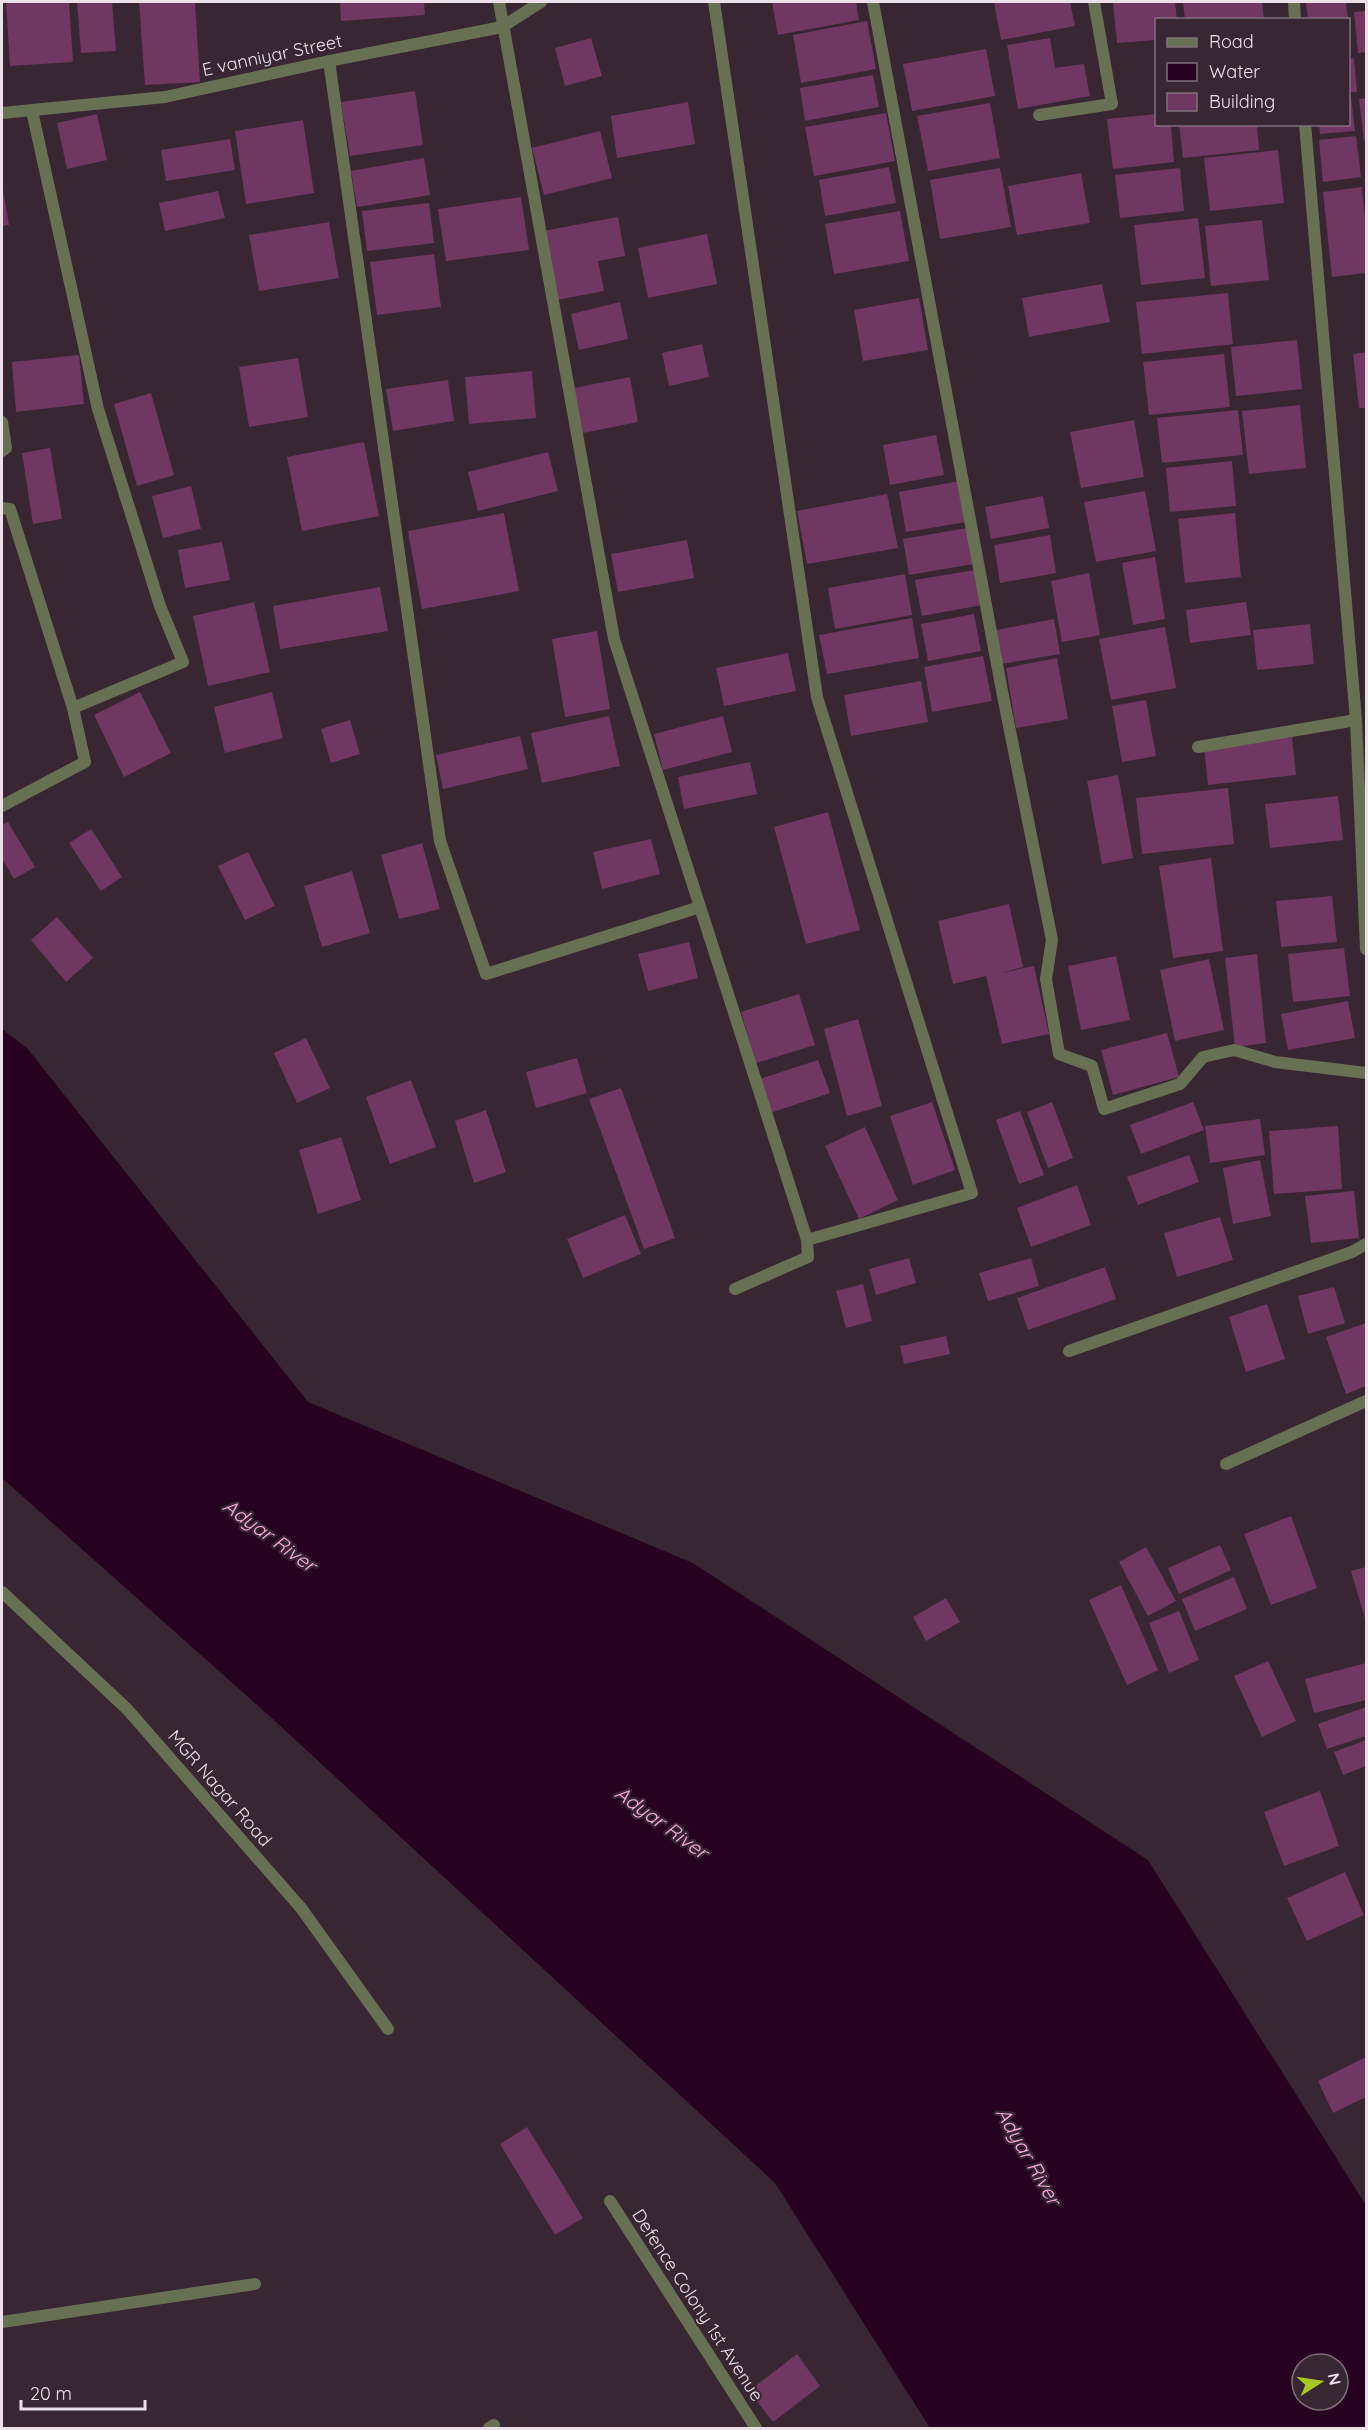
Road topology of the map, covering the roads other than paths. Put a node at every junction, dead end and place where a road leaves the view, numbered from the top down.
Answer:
1 (499, 2) edge
2 (541, 2) edge
3 (714, 2) edge
4 (873, 2) edge
5 (1094, 2) edge
6 (1294, 2) edge
7 (1295, 18) edge
8 (502, 27) junction
9 (329, 61) junction
10 (32, 111) junction
11 (2, 113) edge
12 (1039, 115) dead end
13 (1305, 126) edge
14 (2, 422) edge
15 (2, 451) edge
16 (2, 508) edge
17 (73, 708) junction
18 (1356, 720) junction
19 (1198, 747) dead end
20 (2, 806) edge
21 (700, 907) junction
22 (1366, 949) edge
23 (1366, 1072) edge
24 (807, 1240) junction
25 (1366, 1244) edge
26 (735, 1289) dead end
27 (1069, 1351) dead end
28 (1366, 1401) edge
29 (1226, 1464) dead end
30 (2, 1592) edge
31 (388, 2030) dead end
32 (610, 2201) dead end
33 (255, 2283) dead end
34 (2, 2322) edge
35 (756, 2428) edge

1 - 8 street
2 - 8 street, E vanniyar Street
3 - 24 street
4 - 23 street
5 - 12 street
6 - 7 street
8 - 9 street, E vanniyar Street
8 - 21 street
9 - 10 street, E vanniyar Street
9 - 21 street
10 - 11 street, E vanniyar Street
10 - 17 street
13 - 18 street
14 - 15 street
16 - 17 street
17 - 20 street
18 - 19 street
18 - 22 street
21 - 24 street
24 - 26 street
25 - 27 street
28 - 29 street
30 - 31 street, MGR Nagar Road
32 - 35 street, Defence Colony 1st Avenue
33 - 34 street

